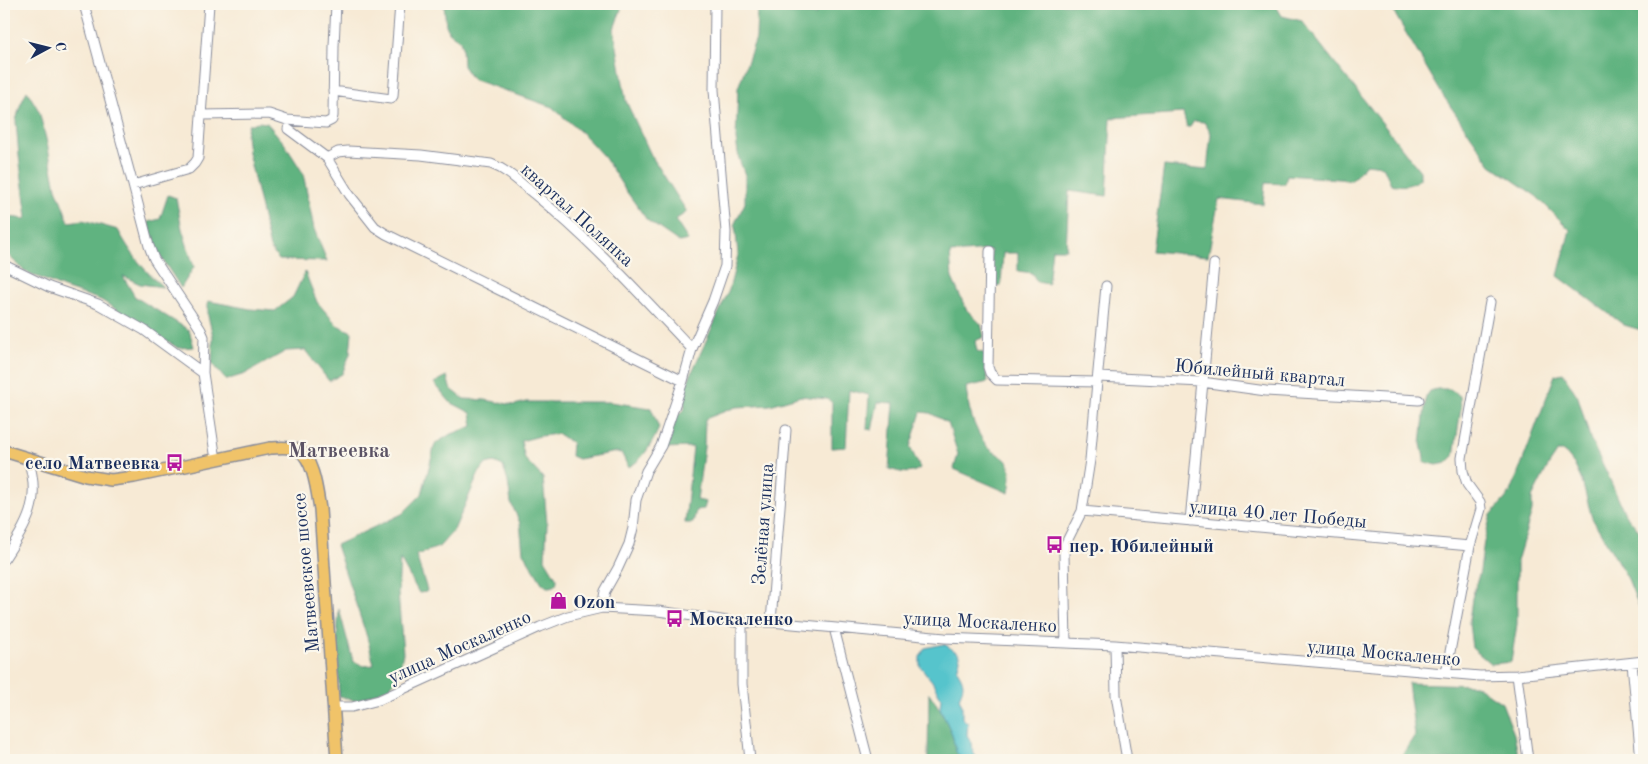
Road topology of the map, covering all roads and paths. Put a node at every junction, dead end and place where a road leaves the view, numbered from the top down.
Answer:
1 (84, 4) edge
2 (209, 4) edge
3 (336, 4) edge
4 (400, 4) edge
5 (715, 4) edge
6 (333, 91) junction
7 (202, 115) junction
8 (288, 129) dead end
9 (327, 158) junction
10 (133, 185) junction
11 (990, 252) dead end
12 (1214, 264) dead end
13 (4, 265) edge
14 (1106, 286) dead end
15 (1490, 302) dead end
16 (692, 349) junction
17 (202, 373) junction
18 (1097, 380) junction
19 (682, 382) junction
20 (1202, 382) junction
21 (1419, 400) dead end
22 (786, 430) dead end
23 (4, 452) edge
24 (28, 459) junction
25 (216, 460) junction
26 (1082, 511) junction
27 (1190, 521) junction
28 (1470, 546) junction
29 (4, 559) edge
30 (602, 608) junction
31 (771, 622) junction
32 (742, 623) junction
33 (834, 628) junction
34 (1066, 642) junction
35 (1115, 645) junction
36 (1644, 661) edge
37 (1632, 663) junction
38 (1446, 673) junction
39 (1517, 675) junction
40 (333, 702) junction
41 (337, 760) edge
42 (750, 760) edge
43 (868, 760) edge
44 (1127, 760) edge
45 (1528, 760) edge
46 (1641, 760) edge

1 - 10 street
2 - 7 street
3 - 6 street
4 - 6 street
5 - 16 street
6 - 7 street
7 - 10 street
8 - 9 street
9 - 16 street, квартал Полянка
9 - 19 street
10 - 17 street
11 - 18 street, Юбилейный квартал
12 - 20 street
13 - 17 street
14 - 18 street
15 - 28 street
16 - 19 street
17 - 25 street
18 - 20 street, Юбилейный квартал
18 - 26 street
19 - 30 street
20 - 21 street, Юбилейный квартал
20 - 27 street
22 - 31 street, Зелёная улица
23 - 24 main road, Матвеевское шоссе
24 - 25 main road, Матвеевское шоссе
24 - 29 street
25 - 40 main road, Матвеевское шоссе
26 - 27 street, улица 40 лет Победы
26 - 34 street
27 - 28 street, улица 40 лет Победы
28 - 38 street
30 - 32 street, улица Москаленко
30 - 40 street, улица Москаленко
31 - 32 street, улица Москаленко
31 - 33 street, улица Москаленко
32 - 42 street
33 - 34 street, улица Москаленко
33 - 43 street
34 - 35 street, улица Москаленко
35 - 38 street, улица Москаленко
35 - 44 street
36 - 37 street, улица Москаленко
37 - 39 street, улица Москаленко
37 - 46 street
38 - 39 street, улица Москаленко
39 - 45 street
40 - 41 main road, Матвеевское шоссе

